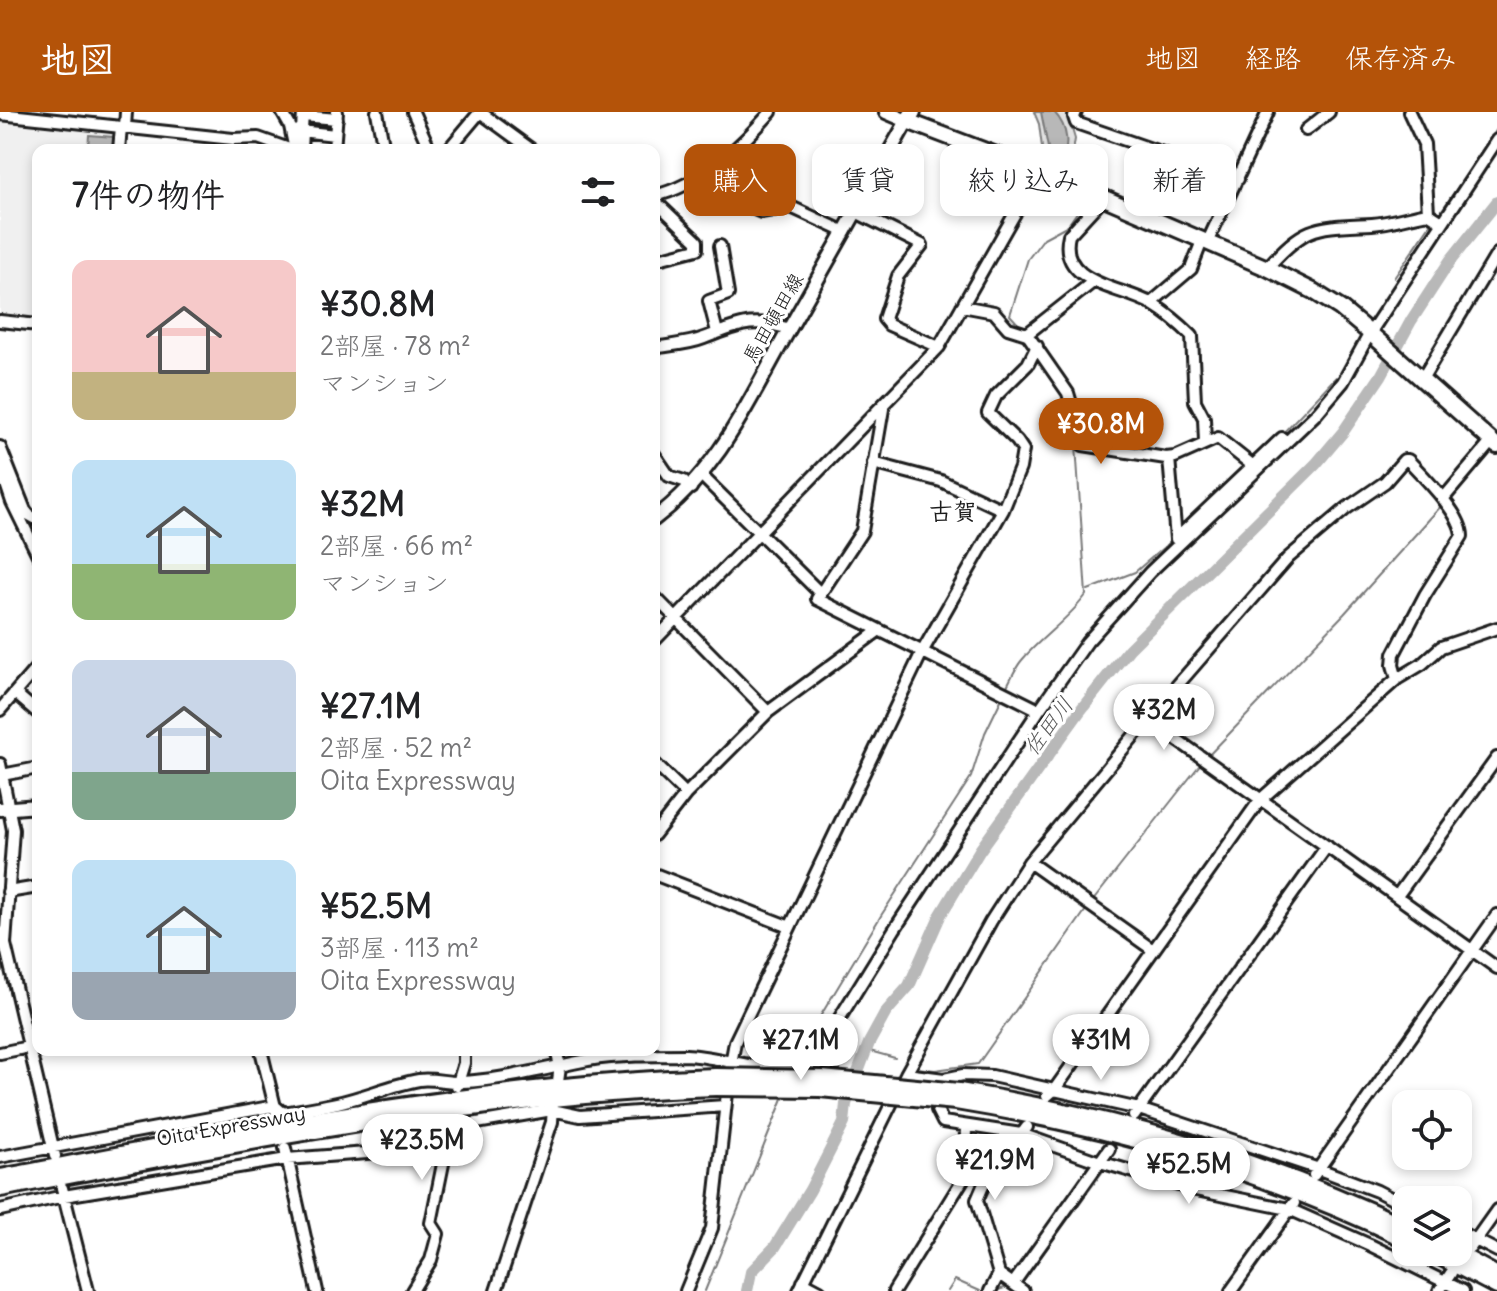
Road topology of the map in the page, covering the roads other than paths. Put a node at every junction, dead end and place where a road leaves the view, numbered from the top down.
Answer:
1 (126, 112) edge
2 (282, 112) edge
3 (377, 112) edge
4 (413, 112) edge
5 (480, 112) edge
6 (771, 112) edge
7 (886, 112) edge
8 (1076, 112) edge
9 (1268, 112) edge
10 (1329, 112) edge
11 (1409, 112) edge
12 (8, 114) edge
13 (303, 114) edge
14 (337, 115) edge
15 (910, 117) edge
16 (123, 127) junction
17 (296, 130) junction
18 (1306, 130) dead end
19 (335, 135) junction
20 (1497, 140) edge
21 (120, 144) edge
22 (232, 144) edge
23 (277, 144) edge
24 (296, 144) edge
25 (334, 144) edge
26 (383, 144) edge
27 (427, 144) edge
28 (453, 144) edge
29 (524, 144) edge
30 (737, 144) edge
31 (895, 144) edge
32 (974, 144) edge
33 (1238, 179) junction
34 (684, 185) edge
35 (660, 196) edge
36 (1108, 200) edge
37 (660, 204) edge
38 (796, 209) edge
39 (1428, 213) junction
40 (854, 216) edge
41 (864, 216) edge
42 (1013, 216) edge
43 (1086, 216) edge
44 (1442, 222) junction
45 (845, 232) junction
46 (1204, 242) junction
47 (720, 246) dead end
48 (1497, 254) edge
49 (662, 258) dead end
50 (1267, 268) junction
51 (1094, 281) junction
52 (1151, 303) junction
53 (962, 306) junction
54 (0, 321) edge
55 (32, 324) edge
56 (790, 329) junction
57 (717, 332) junction
58 (1027, 334) junction
59 (1372, 335) junction
60 (1037, 346) junction
61 (660, 347) edge
62 (939, 347) junction
63 (1354, 362) junction
64 (1422, 379) junction
65 (884, 407) junction
66 (1205, 442) junction
67 (1495, 444) edge
68 (0, 447) edge
69 (1169, 458) junction
70 (660, 463) edge
71 (873, 463) junction
72 (1250, 464) junction
73 (0, 466) edge
74 (702, 476) junction
75 (691, 488) junction
76 (1444, 502) junction
77 (1003, 510) junction
78 (660, 514) edge
79 (32, 517) edge
80 (760, 534) junction
81 (1175, 536) junction
82 (32, 543) edge
83 (1145, 577) junction
84 (821, 594) junction
85 (660, 602) edge
86 (676, 619) junction
87 (1497, 628) edge
88 (878, 631) junction
89 (660, 635) edge
90 (922, 652) junction
91 (32, 676) edge
92 (1397, 679) junction
93 (16, 694) junction
94 (32, 708) edge
95 (0, 710) edge
96 (1039, 710) junction
97 (768, 712) junction
98 (1148, 719) junction
99 (1497, 758) edge
100 (32, 768) edge
101 (1, 769) edge
102 (660, 769) edge
103 (686, 794) junction
104 (1260, 800) junction
105 (32, 806) edge
106 (5, 808) edge
107 (660, 827) edge
108 (1327, 846) junction
109 (1029, 862) junction
110 (660, 876) edge
111 (32, 888) edge
112 (8, 892) junction
113 (1397, 896) junction
114 (1497, 915) edge
115 (790, 927) junction
116 (1153, 950) junction
117 (1472, 950) junction
118 (4, 963) edge
119 (1497, 968) edge
120 (32, 1040) edge
121 (32, 1046) edge
122 (0, 1053) edge
123 (36, 1056) edge
124 (262, 1056) edge
125 (464, 1056) edge
126 (558, 1056) edge
127 (643, 1056) joint
128 (660, 1056) edge
129 (731, 1063) junction
130 (560, 1066) junction
131 (643, 1070) tunnel mouth
132 (906, 1074) junction
133 (944, 1079) junction
134 (558, 1081) dead end
135 (716, 1082) junction
136 (462, 1083) junction
137 (1051, 1093) junction
138 (958, 1097) junction
139 (725, 1106) junction
140 (552, 1107) junction
141 (276, 1112) junction
142 (1136, 1112) junction
143 (452, 1125) junction
144 (966, 1126) junction
145 (1024, 1131) junction
146 (1109, 1149) dead end
147 (54, 1151) junction
148 (286, 1154) junction
149 (0, 1157) edge
150 (1100, 1162) junction
151 (1316, 1172) junction
152 (0, 1177) edge
153 (0, 1189) edge
154 (63, 1192) junction
155 (1392, 1199) edge
156 (1291, 1206) junction
157 (0, 1210) edge
158 (1497, 1210) edge
159 (1392, 1221) edge
160 (1392, 1234) edge
161 (1472, 1240) edge
162 (1472, 1247) edge
163 (1472, 1251) edge
164 (1497, 1251) edge
165 (1457, 1266) edge
166 (999, 1274) junction
167 (1497, 1275) edge
168 (1446, 1282) edge
169 (801, 1286) edge
170 (1497, 1287) edge
171 (1018, 1288) edge
172 (88, 1291) edge
173 (317, 1291) edge
174 (412, 1291) edge
175 (496, 1291) edge
176 (686, 1291) edge
177 (820, 1291) edge
178 (894, 1291) edge
179 (990, 1291) edge
180 (1231, 1291) edge
181 (1463, 1291) edge

1 - 16 street
2 - 17 street
3 - 26 street
4 - 27 street
5 - 28 street
5 - 29 street
6 - 30 street
7 - 15 main road
8 - 33 street
9 - 33 street
10 - 18 street
11 - 39 street
12 - 16 street
13 - 14 street
13 - 17 street
14 - 19 street
15 - 31 main road, 馬田頓田線
15 - 32 highway
16 - 21 street
16 - 22 street
17 - 19 street
17 - 24 street
19 - 25 street
20 - 44 street
22 - 23 street
33 - 46 street
34 - 35 street
36 - 46 highway
37 - 49 street
38 - 45 street
39 - 44 street
39 - 50 street
40 - 45 main road, 馬田頓田線
41 - 62 street
42 - 53 street
43 - 51 street
44 - 59 street
45 - 56 main road, 馬田頓田線
46 - 50 highway
46 - 52 street
47 - 57 street
48 - 64 street
50 - 59 highway
51 - 52 street
51 - 58 street
52 - 66 street
53 - 58 street
53 - 62 street
54 - 55 street
56 - 57 street
56 - 74 main road, 馬田頓田線
57 - 61 street
58 - 60 street
59 - 63 street
59 - 64 highway
60 - 69 street
60 - 77 street
62 - 65 street
63 - 72 street
63 - 83 street
64 - 67 highway
65 - 71 street
65 - 80 street
66 - 69 street
66 - 72 street
67 - 76 street
68 - 79 street
69 - 81 street
70 - 75 street
71 - 77 street
71 - 84 street
72 - 81 street
73 - 82 street
74 - 75 main road, 馬田頓田線
74 - 80 street
75 - 78 main road, 馬田頓田線
76 - 92 street
76 - 98 street
77 - 90 street
80 - 84 street
80 - 86 street
81 - 83 street
83 - 96 street
84 - 88 street
85 - 86 street
86 - 89 street
86 - 97 street
87 - 92 street
88 - 90 street
88 - 97 street
90 - 96 street
90 - 115 street
91 - 93 street
92 - 104 street
93 - 94 street
93 - 95 street
96 - 129 street
97 - 103 street
98 - 104 street
98 - 109 street
99 - 113 street
100 - 101 street
101 - 106 street
102 - 103 street
103 - 107 street
104 - 108 street
104 - 116 street
105 - 106 main road
106 - 112 street
108 - 113 street
108 - 142 street
109 - 116 street
109 - 132 street
110 - 115 street
111 - 112 street
112 - 118 street
113 - 117 street
114 - 117 street
115 - 129 street
116 - 137 street
117 - 119 street
117 - 151 street
118 - 120 street
121 - 122 street
123 - 147 street
124 - 141 street
125 - 136 street
126 - 130 street
127 - 130 street
127 - 131 street
128 - 129 street
129 - 139 street
130 - 134 street
130 - 136 street
132 - 133 street
132 - 169 street
133 - 137 street
133 - 144 street
135 - 138 highway, Oita Expressway, bridge
135 - 152 highway, Oita Expressway
135 - 153 highway, Oita Expressway
136 - 141 street
137 - 142 street
138 - 159 highway, Oita Expressway
138 - 160 highway, Oita Expressway
139 - 140 street
139 - 176 street
140 - 143 street
140 - 175 street
141 - 147 street
142 - 151 street
143 - 148 street
143 - 174 street
144 - 145 street
144 - 178 street
145 - 150 street
145 - 166 street
146 - 150 street
147 - 149 street
148 - 154 street
148 - 173 street
150 - 156 street
150 - 171 street
151 - 155 street
154 - 157 street
154 - 172 street
156 - 168 street
156 - 180 street
158 - 161 street
162 - 164 street
163 - 167 highway
165 - 170 highway
166 - 171 street
166 - 179 street
168 - 181 street
169 - 177 street

